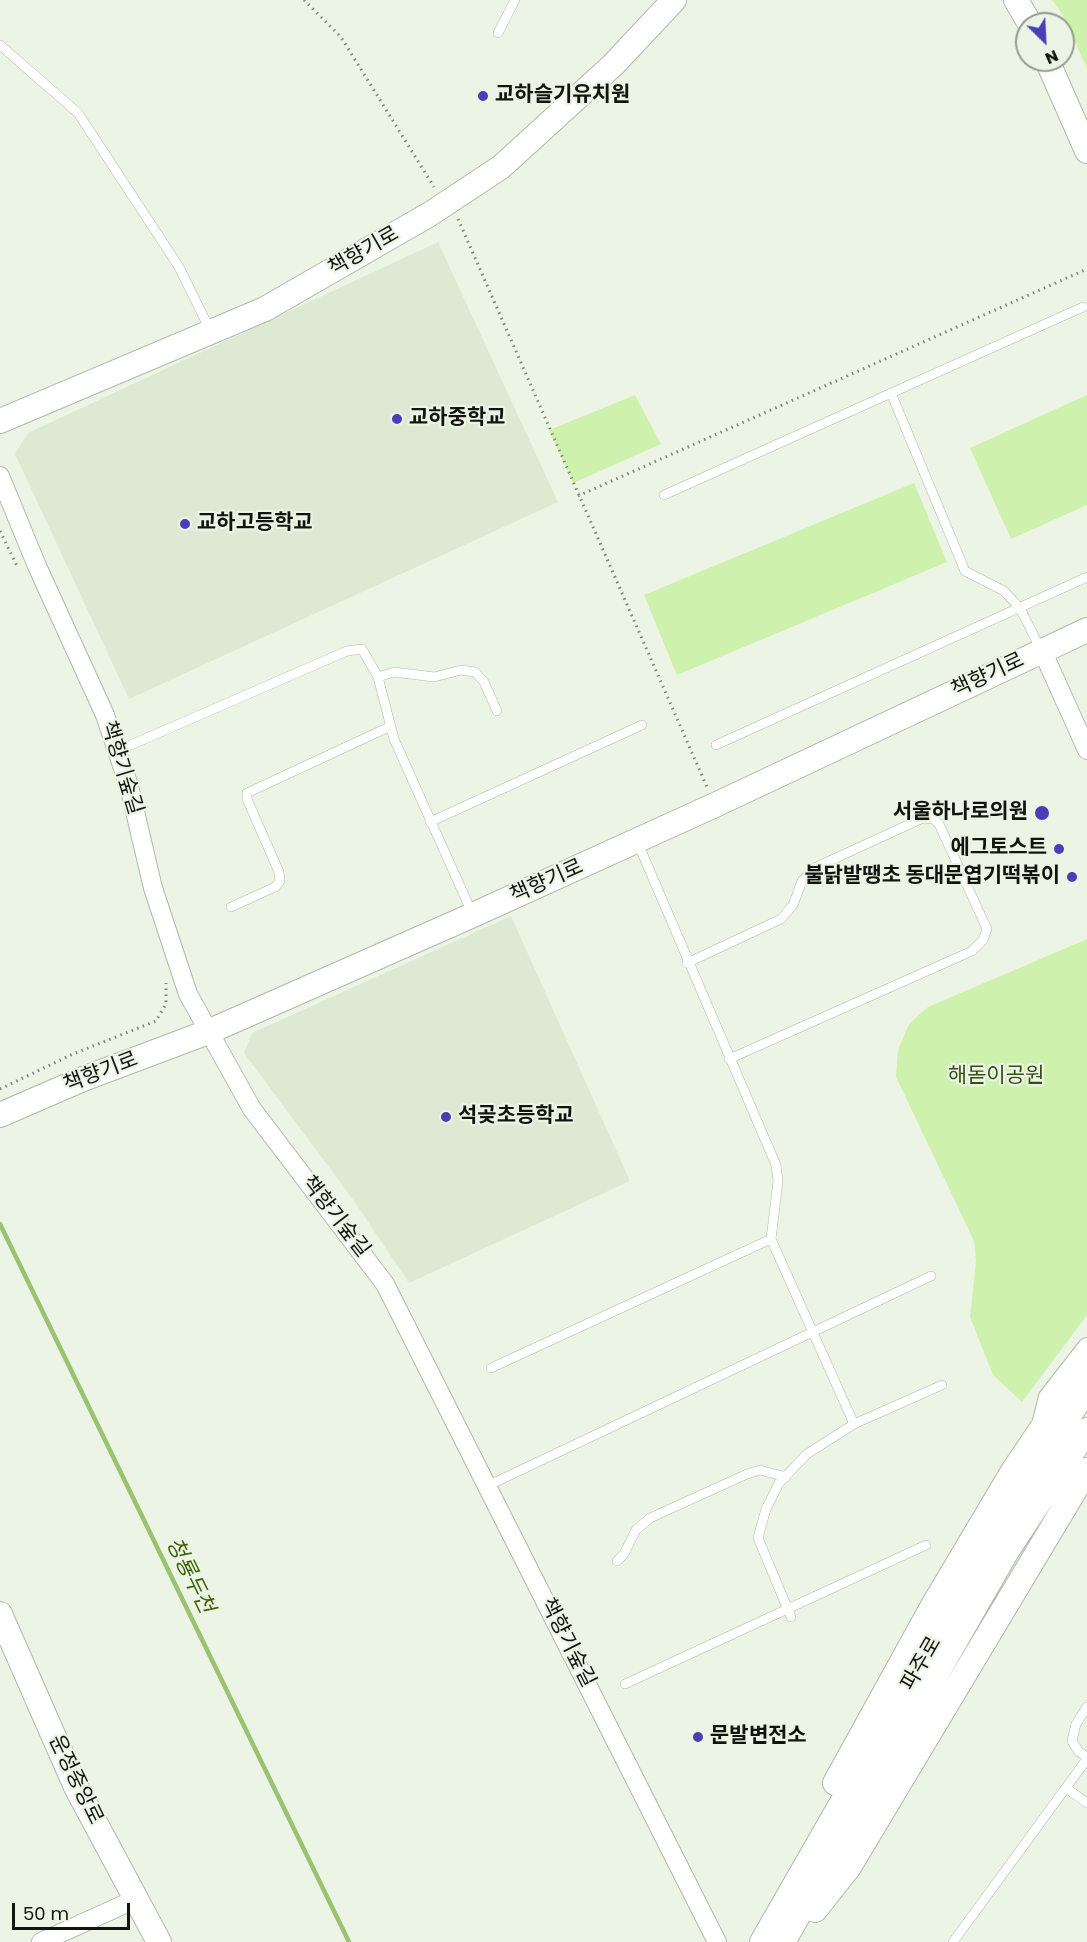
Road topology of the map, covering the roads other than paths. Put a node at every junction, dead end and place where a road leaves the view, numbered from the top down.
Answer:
1 (516, 0) edge
2 (674, 0) edge
3 (498, 33) dead end
4 (0, 45) edge
5 (1052, 72) edge
6 (1087, 151) edge
7 (1083, 307) dead end
8 (210, 330) junction
9 (891, 393) junction
10 (0, 421) edge
11 (0, 476) edge
12 (664, 495) dead end
13 (1087, 577) edge
14 (1020, 608) junction
15 (1087, 630) edge
16 (1042, 650) junction
17 (378, 677) junction
18 (497, 711) dead end
19 (642, 725) dead end
20 (391, 726) junction
21 (716, 745) dead end
22 (1087, 750) edge
23 (117, 751) junction
24 (430, 822) junction
25 (637, 841) junction
26 (231, 907) dead end
27 (473, 915) junction
28 (687, 963) junction
29 (208, 1032) junction
30 (729, 1059) junction
31 (7, 1112) edge
32 (771, 1239) junction
33 (932, 1276) dead end
34 (814, 1334) junction
35 (1087, 1347) edge
36 (1087, 1361) edge
37 (491, 1368) dead end
38 (942, 1385) dead end
39 (1087, 1389) edge
40 (854, 1424) junction
41 (1041, 1426) junction
42 (1087, 1430) edge
43 (1087, 1470) edge
44 (786, 1477) junction
45 (485, 1487) junction
46 (926, 1545) dead end
47 (617, 1562) dead end
48 (787, 1607) junction
49 (0, 1614) edge
50 (791, 1617) dead end
51 (625, 1684) dead end
52 (1087, 1707) edge
53 (1087, 1758) edge
54 (1066, 1788) junction
55 (1087, 1803) edge
56 (136, 1899) junction
57 (787, 1899) junction
58 (41, 1942) edge
59 (159, 1942) edge
60 (717, 1942) edge
61 (762, 1942) edge
62 (783, 1942) edge
63 (789, 1942) edge
64 (953, 1942) edge

1 - 3 lane
2 - 8 main road, 책향기로
4 - 8 lane
5 - 6 main road
7 - 9 lane
8 - 10 main road, 책향기로
9 - 12 lane
9 - 14 lane
11 - 23 street, 책향기숲길
13 - 14 lane
14 - 16 lane
14 - 21 lane
15 - 16 main road, 책향기로
16 - 22 street
16 - 25 main road, 책향기로
17 - 18 lane
17 - 20 lane
17 - 23 lane
19 - 24 lane
20 - 24 lane
20 - 26 lane
23 - 29 street, 책향기숲길
24 - 27 lane
25 - 27 main road, 책향기로
25 - 28 lane
27 - 29 main road, 책향기로
28 - 30 lane
28 - 30 lane
29 - 31 main road, 책향기로
29 - 45 street, 책향기숲길
30 - 32 lane
32 - 34 lane
32 - 37 lane
33 - 34 lane
34 - 40 lane
34 - 45 lane
35 - 41 street
36 - 41 main road
38 - 40 lane
39 - 57 main road, 파주로
40 - 44 lane
41 - 57 main road
42 - 62 main road, 파주로
43 - 63 main road
44 - 47 lane
44 - 48 lane
45 - 60 street, 책향기숲길
46 - 48 lane
48 - 50 lane
48 - 51 lane
49 - 56 main road, 운정중앙로
52 - 53 lane
53 - 54 lane
54 - 55 lane
54 - 64 lane
56 - 58 street
56 - 59 main road, 운정중앙로
57 - 61 main road, 파주로

